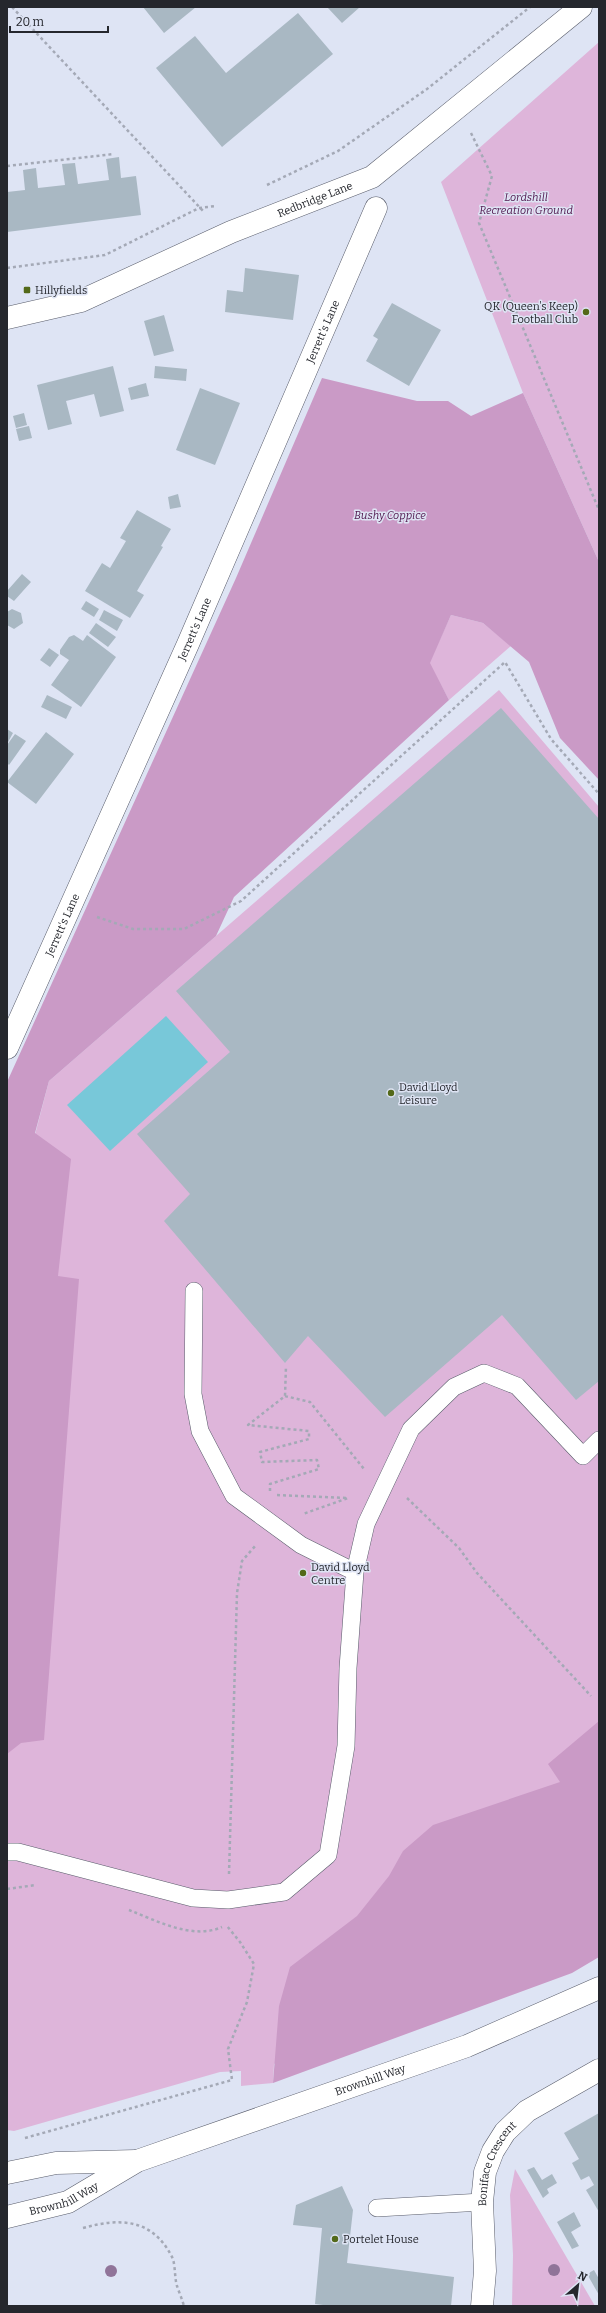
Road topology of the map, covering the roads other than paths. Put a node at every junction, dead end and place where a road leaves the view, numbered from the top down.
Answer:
1 (581, 7) edge
2 (376, 208) dead end
3 (7, 318) edge
4 (7, 1048) edge
5 (194, 1291) dead end
6 (599, 1440) edge
7 (355, 1572) junction
8 (7, 1852) edge
9 (599, 1988) edge
10 (599, 2070) edge
11 (137, 2161) junction
12 (7, 2173) edge
13 (482, 2202) junction
14 (377, 2208) dead end
15 (7, 2217) edge
16 (482, 2306) edge

1 - 3 street, Redbridge Lane
2 - 4 street, Jerrett's Lane
5 - 7 lane
6 - 7 lane
7 - 8 lane
9 - 11 street, Brownhill Way
10 - 13 street, Boniface Crescent
11 - 12 street, Brownhill Way
11 - 15 street, Brownhill Way
13 - 14 lane
13 - 16 street, Boniface Crescent

